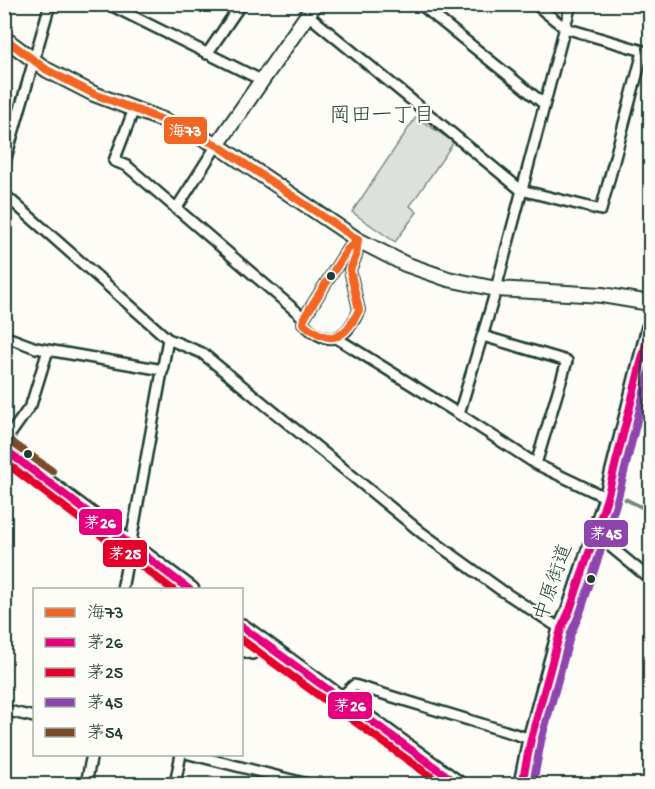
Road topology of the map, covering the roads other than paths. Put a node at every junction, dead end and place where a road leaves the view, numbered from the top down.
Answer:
1 (50, 4) edge
2 (108, 4) edge
3 (241, 4) edge
4 (420, 4) edge
5 (535, 4) edge
6 (571, 4) edge
7 (311, 10) edge
8 (565, 28) junction
9 (4, 38) edge
10 (647, 52) edge
11 (207, 54) junction
12 (35, 61) junction
13 (261, 81) junction
14 (544, 105) junction
15 (134, 109) junction
16 (217, 145) junction
17 (6, 153) edge
18 (4, 165) edge
19 (521, 190) junction
20 (4, 194) edge
21 (176, 208) junction
22 (358, 240) junction
23 (496, 289) junction
24 (651, 303) edge
25 (304, 318) junction
26 (651, 327) edge
27 (4, 336) edge
28 (483, 336) junction
29 (168, 339) junction
30 (338, 339) junction
31 (48, 350) junction
32 (164, 370) junction
33 (459, 414) junction
34 (6, 449) edge
35 (536, 464) junction
36 (606, 498) junction
37 (594, 532) junction
38 (130, 545) junction
39 (651, 579) edge
40 (123, 588) edge
41 (188, 588) edge
42 (243, 628) edge
43 (561, 629) junction
44 (269, 647) junction
45 (243, 651) edge
46 (340, 698) junction
47 (4, 710) edge
48 (33, 717) edge
49 (531, 739) junction
50 (92, 756) edge
51 (181, 756) edge
52 (197, 756) edge
53 (86, 784) edge
54 (175, 784) edge
55 (303, 784) edge
56 (458, 784) edge
57 (522, 784) edge

1 - 12 street
2 - 11 street
3 - 11 street
4 - 14 street
5 - 8 street
6 - 8 street
7 - 13 street
7 - 19 street
8 - 10 street
8 - 14 street
9 - 12 street
10 - 19 street
11 - 13 street
12 - 15 street
12 - 17 street
13 - 16 street
14 - 19 street
15 - 16 street
15 - 21 street
16 - 21 street
16 - 22 street
17 - 18 street
19 - 23 street
20 - 29 street
21 - 25 street
22 - 23 street
22 - 25 street
22 - 30 street
23 - 24 street
23 - 28 street
25 - 30 street
26 - 36 main road, 中原街道
27 - 31 street
28 - 33 street
28 - 35 street
29 - 32 street
29 - 43 street
30 - 33 street
31 - 32 street
31 - 34 street
32 - 38 street
33 - 35 street
34 - 38 main road
35 - 36 street
36 - 37 main road, 中原街道
37 - 39 street
37 - 43 main road, 中原街道
38 - 40 street
38 - 41 main road
42 - 44 main road
43 - 49 main road, 中原街道
44 - 45 street
44 - 46 main road
46 - 49 street
46 - 56 main road
47 - 48 street
49 - 57 main road, 中原街道
50 - 53 street
51 - 54 street
52 - 55 street

